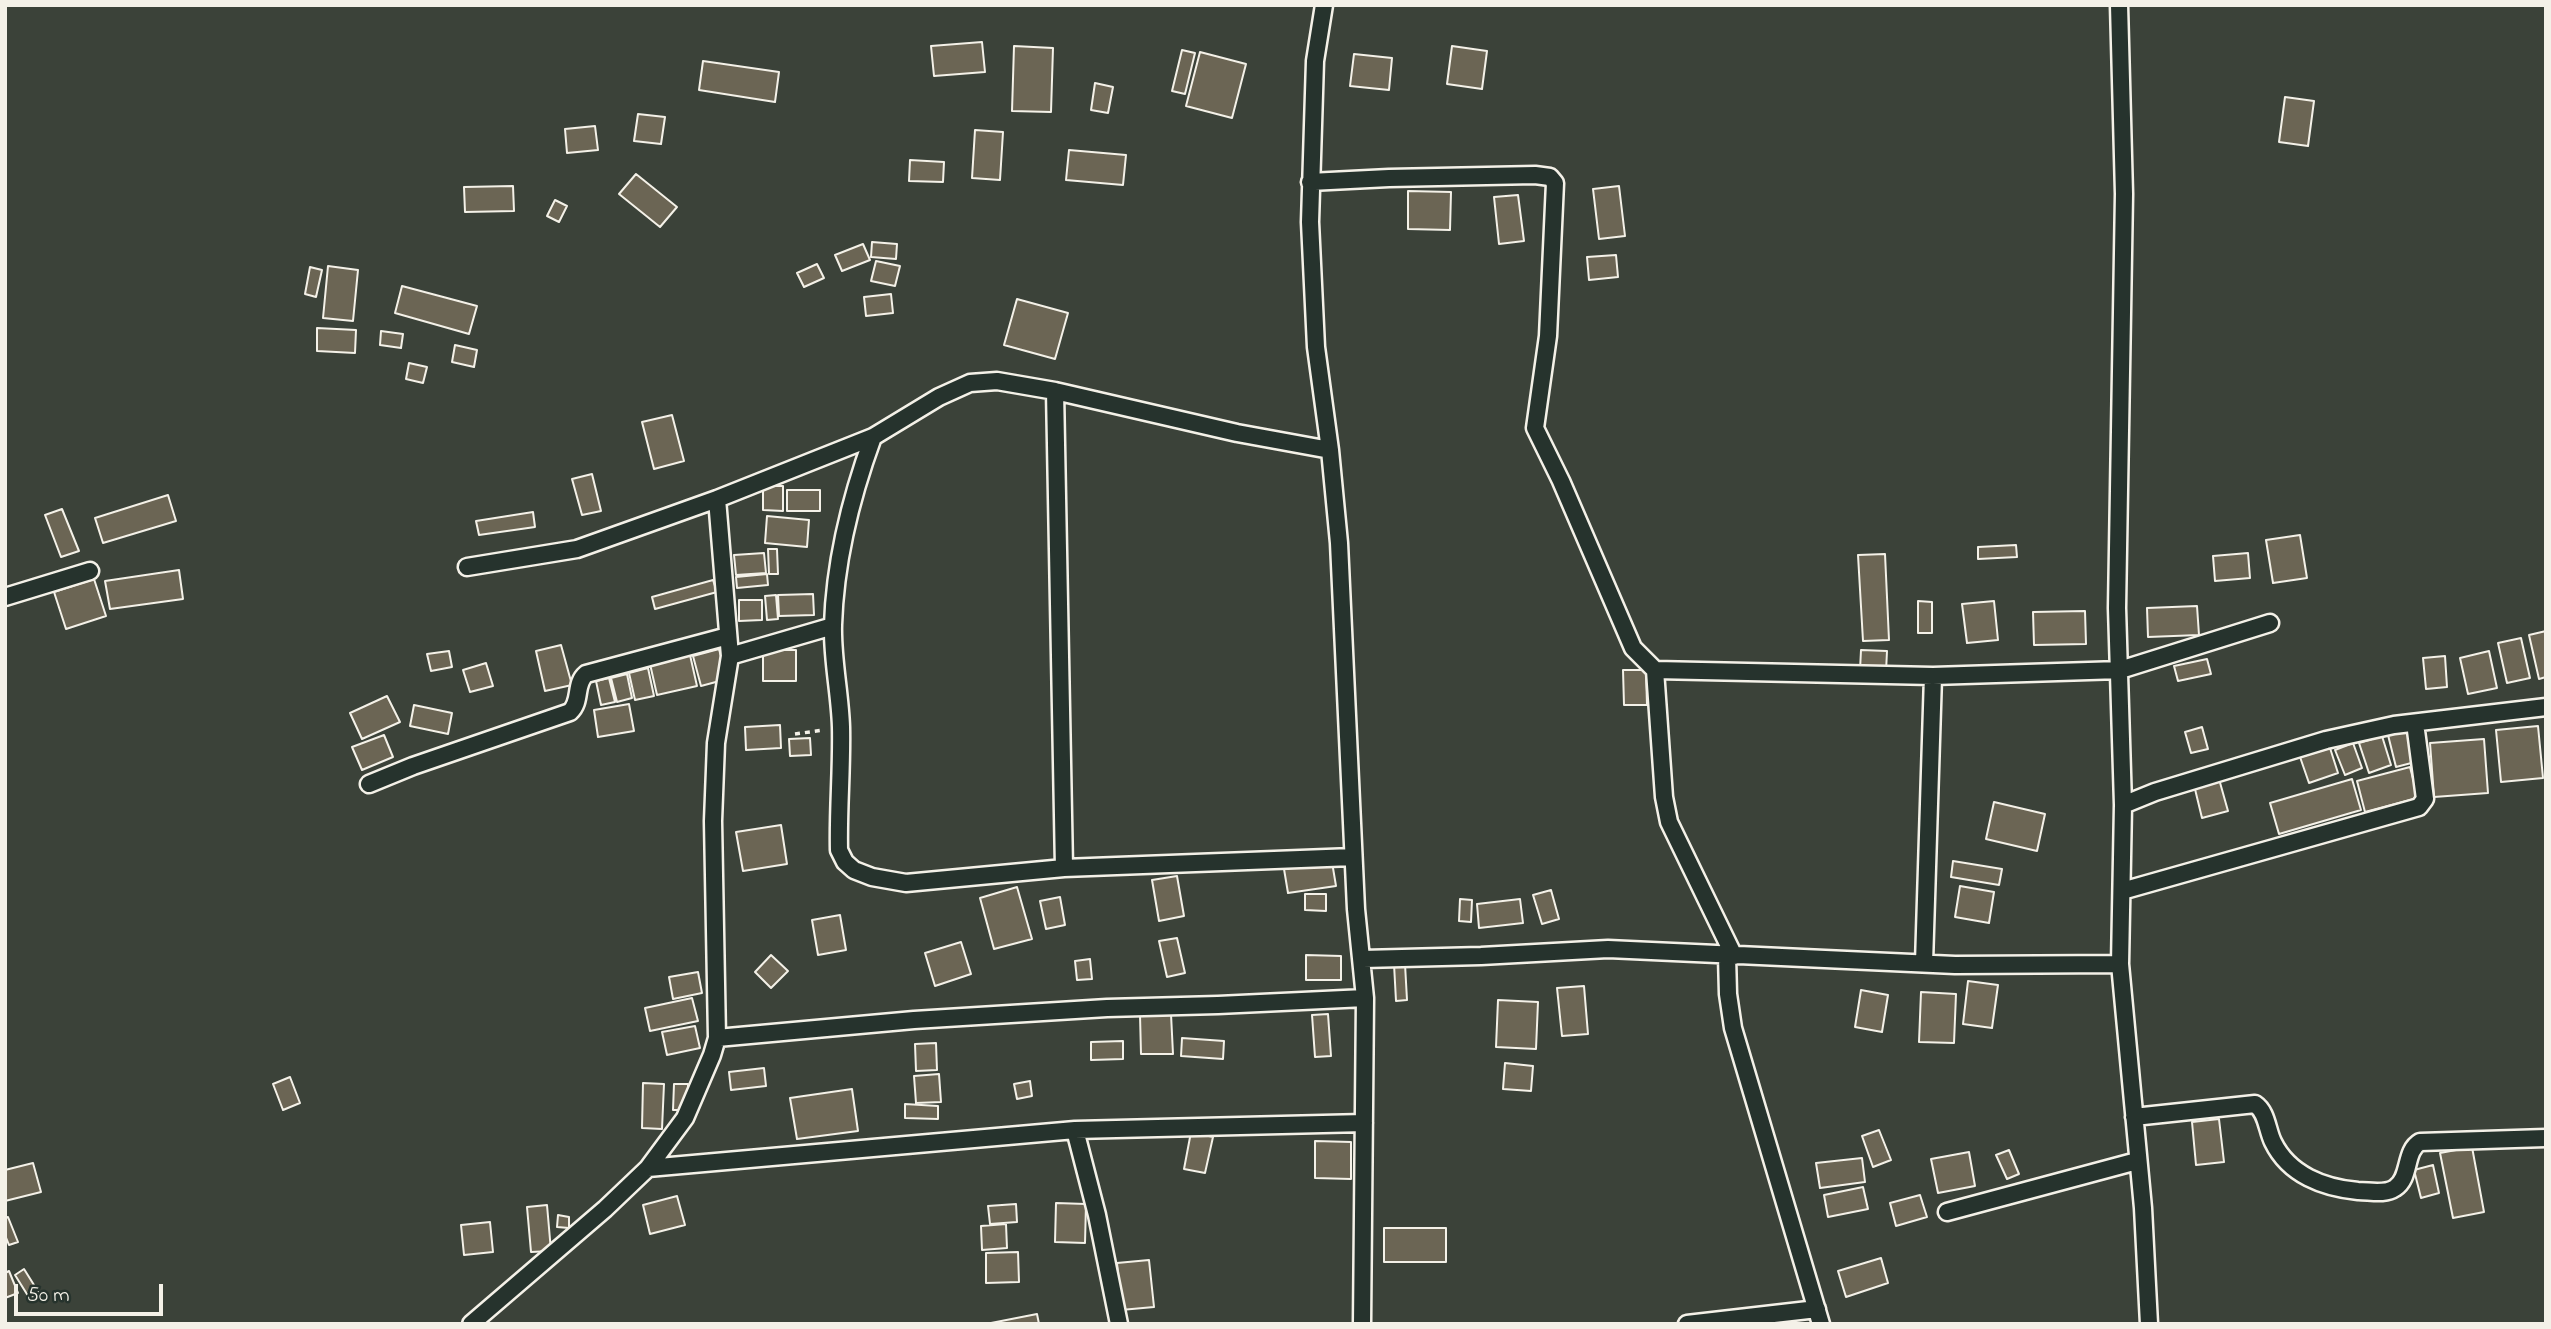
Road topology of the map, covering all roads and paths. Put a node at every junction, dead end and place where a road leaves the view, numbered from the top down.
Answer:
1 (1324, 5) edge
2 (2119, 5) edge
3 (1310, 182) junction
4 (1055, 391) junction
5 (873, 437) junction
6 (1330, 450) junction
7 (717, 499) junction
8 (467, 567) dead end
9 (90, 571) dead end
10 (5, 597) edge
11 (2270, 623) dead end
12 (833, 626) junction
13 (728, 635) junction
14 (730, 656) junction
15 (1655, 670) junction
16 (2120, 670) junction
17 (1933, 676) junction
18 (2546, 707) edge
19 (2415, 723) junction
20 (841, 728) junction
21 (795, 734) dead end
22 (369, 784) dead end
23 (2123, 805) junction
24 (1353, 858) junction
25 (1064, 869) junction
26 (2122, 891) junction
27 (1730, 956) junction
28 (1363, 959) junction
29 (1924, 963) junction
30 (2120, 964) junction
31 (1365, 998) junction
32 (717, 1038) junction
33 (2134, 1117) junction
34 (1364, 1123) junction
35 (1075, 1130) junction
36 (2546, 1138) edge
37 (2137, 1161) junction
38 (648, 1168) junction
39 (1947, 1212) dead end
40 (1819, 1316) edge
41 (471, 1324) edge
42 (1119, 1324) edge
43 (1362, 1324) edge
44 (1687, 1324) edge
45 (2149, 1324) edge

1 - 3 street
2 - 16 street
3 - 6 street
3 - 15 street
4 - 5 street
4 - 6 street
4 - 25 street
5 - 7 street
5 - 12 street
6 - 24 street
7 - 8 street
7 - 13 street
9 - 10 street
11 - 16 street
12 - 14 street
12 - 20 street
13 - 14 street
13 - 22 street
14 - 32 street
15 - 17 street
15 - 27 street
16 - 17 street
16 - 23 street
17 - 29 street
18 - 19 street
19 - 23 street
19 - 26 street
20 - 21 path
20 - 25 street
23 - 26 street
24 - 25 street
24 - 28 street
26 - 30 street
27 - 28 street
27 - 29 street
27 - 40 street
28 - 31 street
29 - 30 street
30 - 33 street
31 - 32 street
31 - 34 street
32 - 38 street
33 - 36 street
33 - 37 street
34 - 35 street
34 - 43 street
35 - 38 street
35 - 42 street
37 - 39 street
37 - 45 street
38 - 41 street
40 - 44 street

